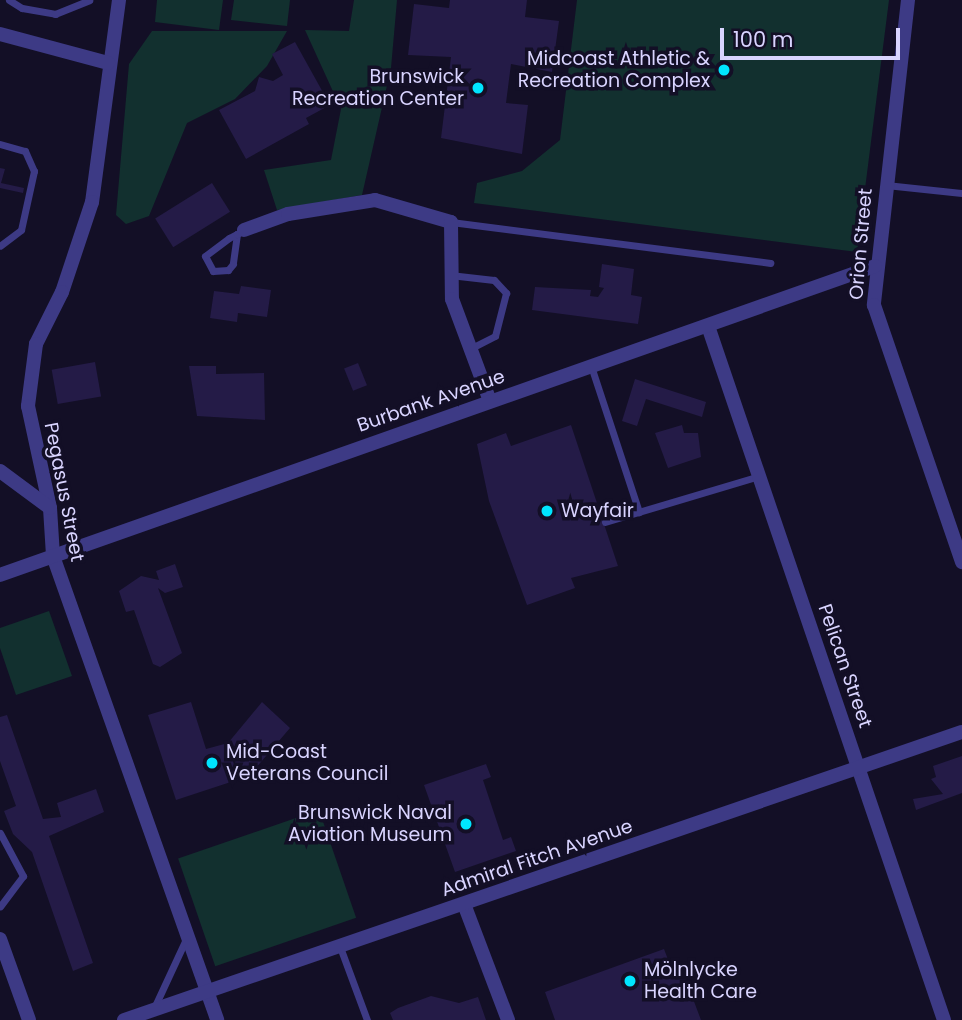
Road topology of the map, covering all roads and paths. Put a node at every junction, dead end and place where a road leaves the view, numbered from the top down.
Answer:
1 (9, 0) edge
2 (89, 0) edge
3 (119, 0) edge
4 (908, 0) edge
5 (0, 34) edge
6 (108, 63) junction
7 (0, 144) edge
8 (885, 184) junction
9 (962, 193) edge
10 (451, 222) junction
11 (241, 232) junction
12 (0, 246) edge
13 (770, 263) dead end
14 (875, 266) junction
15 (449, 275) junction
16 (708, 326) junction
17 (467, 350) junction
18 (591, 366) junction
19 (491, 401) junction
20 (0, 471) edge
21 (759, 476) junction
22 (50, 508) junction
23 (639, 512) junction
24 (605, 522) dead end
25 (53, 556) junction
26 (962, 562) edge
27 (0, 575) edge
28 (962, 732) edge
29 (860, 766) junction
30 (0, 833) edge
31 (464, 904) junction
32 (0, 906) edge
33 (187, 935) junction
34 (0, 939) edge
35 (340, 947) junction
36 (208, 993) junction
37 (151, 1011) junction
38 (29, 1020) edge
39 (124, 1020) edge
40 (217, 1020) edge
41 (367, 1020) edge
42 (508, 1020) edge
43 (944, 1020) edge

1 - 2 lane
3 - 6 street, Pegasus Street
4 - 8 street, Orion Street
5 - 6 street
6 - 22 street, Pegasus Street
7 - 12 lane
8 - 9 lane
8 - 14 street, Orion Street
10 - 11 street
10 - 13 lane
10 - 15 street
11 - 11 lane
14 - 16 street, Burbank Avenue
14 - 26 street, Orion Street
15 - 17 street
15 - 17 lane
16 - 18 street, Burbank Avenue
16 - 21 street, Pelican Street
17 - 19 street
18 - 19 street, Burbank Avenue
18 - 23 lane
19 - 25 street, Burbank Avenue
20 - 22 street
21 - 23 lane
21 - 29 street, Pelican Street
22 - 25 street, Pegasus Street
23 - 24 lane
25 - 27 street, Burbank Avenue
25 - 33 street, Pegasus Street
28 - 29 street, Admiral Fitch Avenue
29 - 31 street, Admiral Fitch Avenue
29 - 43 street, Pelican Street
30 - 32 lane
31 - 35 street, Admiral Fitch Avenue
31 - 42 street
33 - 36 street, Pegasus Street
33 - 37 lane
34 - 38 street
35 - 36 street, Admiral Fitch Avenue
35 - 41 lane
36 - 37 street, Admiral Fitch Avenue
36 - 40 street, Pegasus Street
37 - 39 street, Admiral Fitch Avenue

